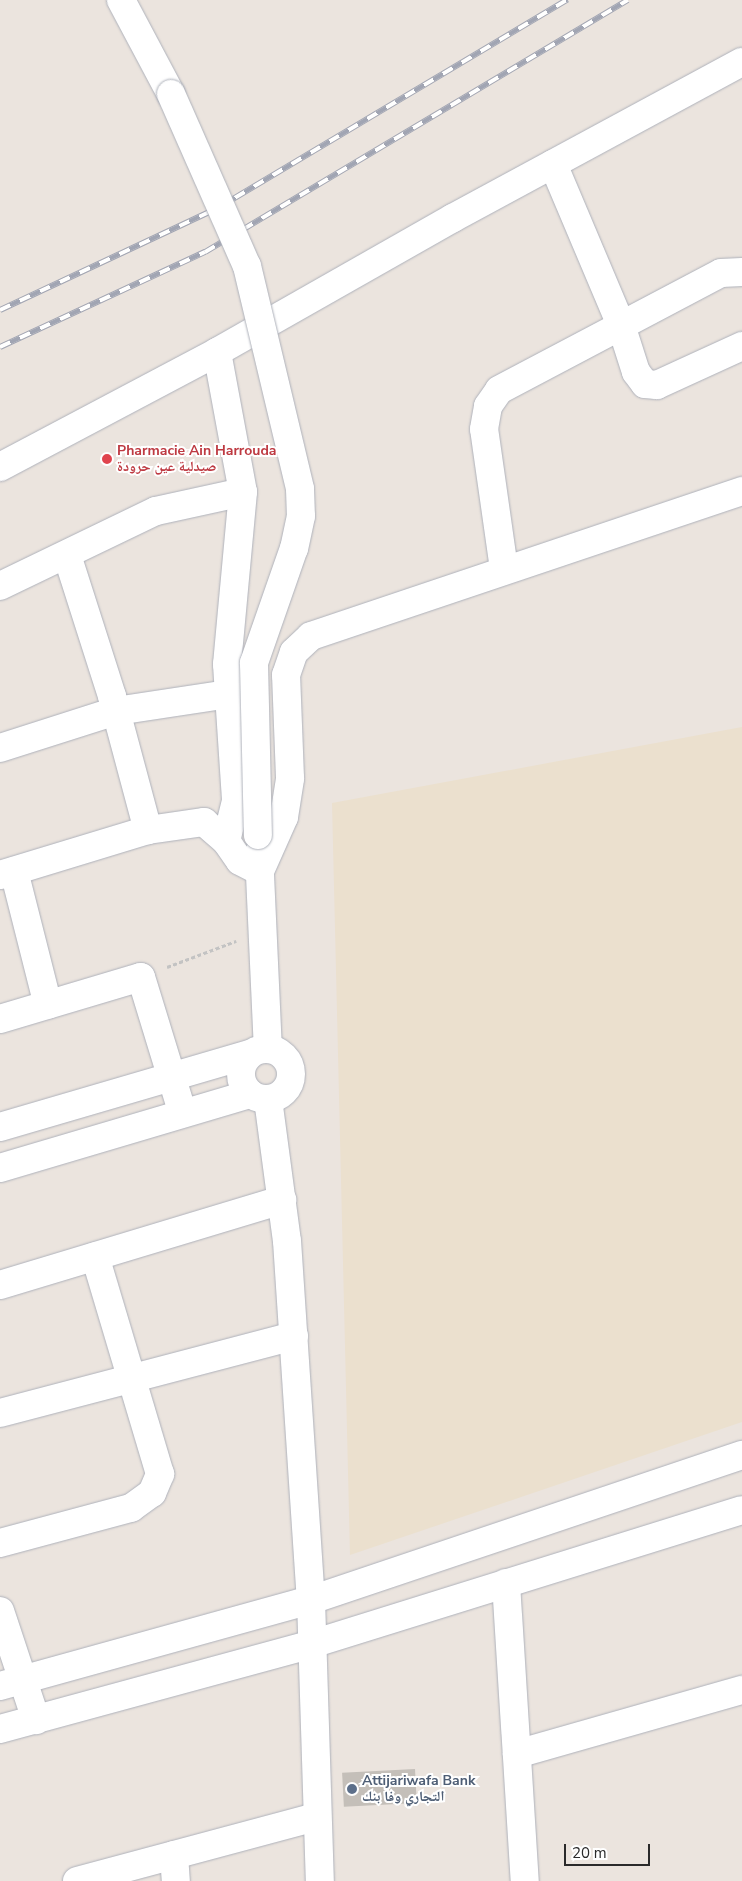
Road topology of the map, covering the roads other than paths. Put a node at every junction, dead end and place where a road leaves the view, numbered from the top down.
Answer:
1 (121, 0) edge
2 (742, 62) edge
3 (553, 164) junction
4 (742, 272) edge
5 (621, 326) junction
6 (742, 346) edge
7 (217, 352) junction
8 (0, 467) edge
9 (243, 492) junction
10 (742, 492) edge
11 (67, 555) junction
12 (504, 569) junction
13 (0, 586) edge
14 (228, 694) junction
15 (116, 711) junction
16 (0, 748) edge
17 (148, 830) junction
18 (226, 841) junction
19 (260, 871) junction
20 (7, 873) edge
21 (48, 1005) junction
22 (0, 1019) edge
23 (259, 1052) junction
24 (172, 1077) junction
25 (259, 1097) junction
26 (182, 1111) junction
27 (0, 1127) edge
28 (0, 1168) edge
29 (282, 1200) junction
30 (95, 1256) junction
31 (0, 1285) edge
32 (294, 1336) junction
33 (131, 1380) junction
34 (0, 1413) edge
35 (742, 1455) edge
36 (742, 1510) edge
37 (0, 1543) edge
38 (506, 1584) junction
39 (311, 1600) junction
40 (0, 1611) edge
41 (312, 1644) junction
42 (12, 1683) edge
43 (742, 1690) edge
44 (36, 1720) junction
45 (0, 1730) edge
46 (517, 1754) junction
47 (316, 1817) junction
48 (175, 1868) edge
49 (77, 1881) edge
50 (320, 1881) edge
51 (525, 1881) edge

1 - 19 street, bridge
2 - 3 street
3 - 5 street
3 - 7 street
4 - 5 street
5 - 6 street
5 - 12 street
7 - 8 street
7 - 9 street
9 - 11 street
9 - 14 street
10 - 12 street
11 - 13 street
11 - 15 street
12 - 19 street
14 - 15 street
14 - 18 street
15 - 16 street
15 - 17 street
17 - 18 street
17 - 20 street
18 - 19 street
19 - 23 street
20 - 21 street
21 - 22 street
21 - 24 street
23 - 24 street
23 - 25 street
23 - 25 street
24 - 26 street
24 - 27 street
25 - 26 street
25 - 29 street
26 - 28 street
29 - 30 street
29 - 32 street
30 - 31 street
30 - 33 street
32 - 33 street
32 - 39 street
33 - 34 street
33 - 37 street
35 - 39 street
36 - 38 street
38 - 41 street
38 - 46 street
39 - 41 street
39 - 42 street
40 - 42 street
41 - 44 street
41 - 47 street
42 - 44 street
43 - 46 street
44 - 45 street
46 - 51 street
47 - 48 street
47 - 50 street
48 - 49 street

